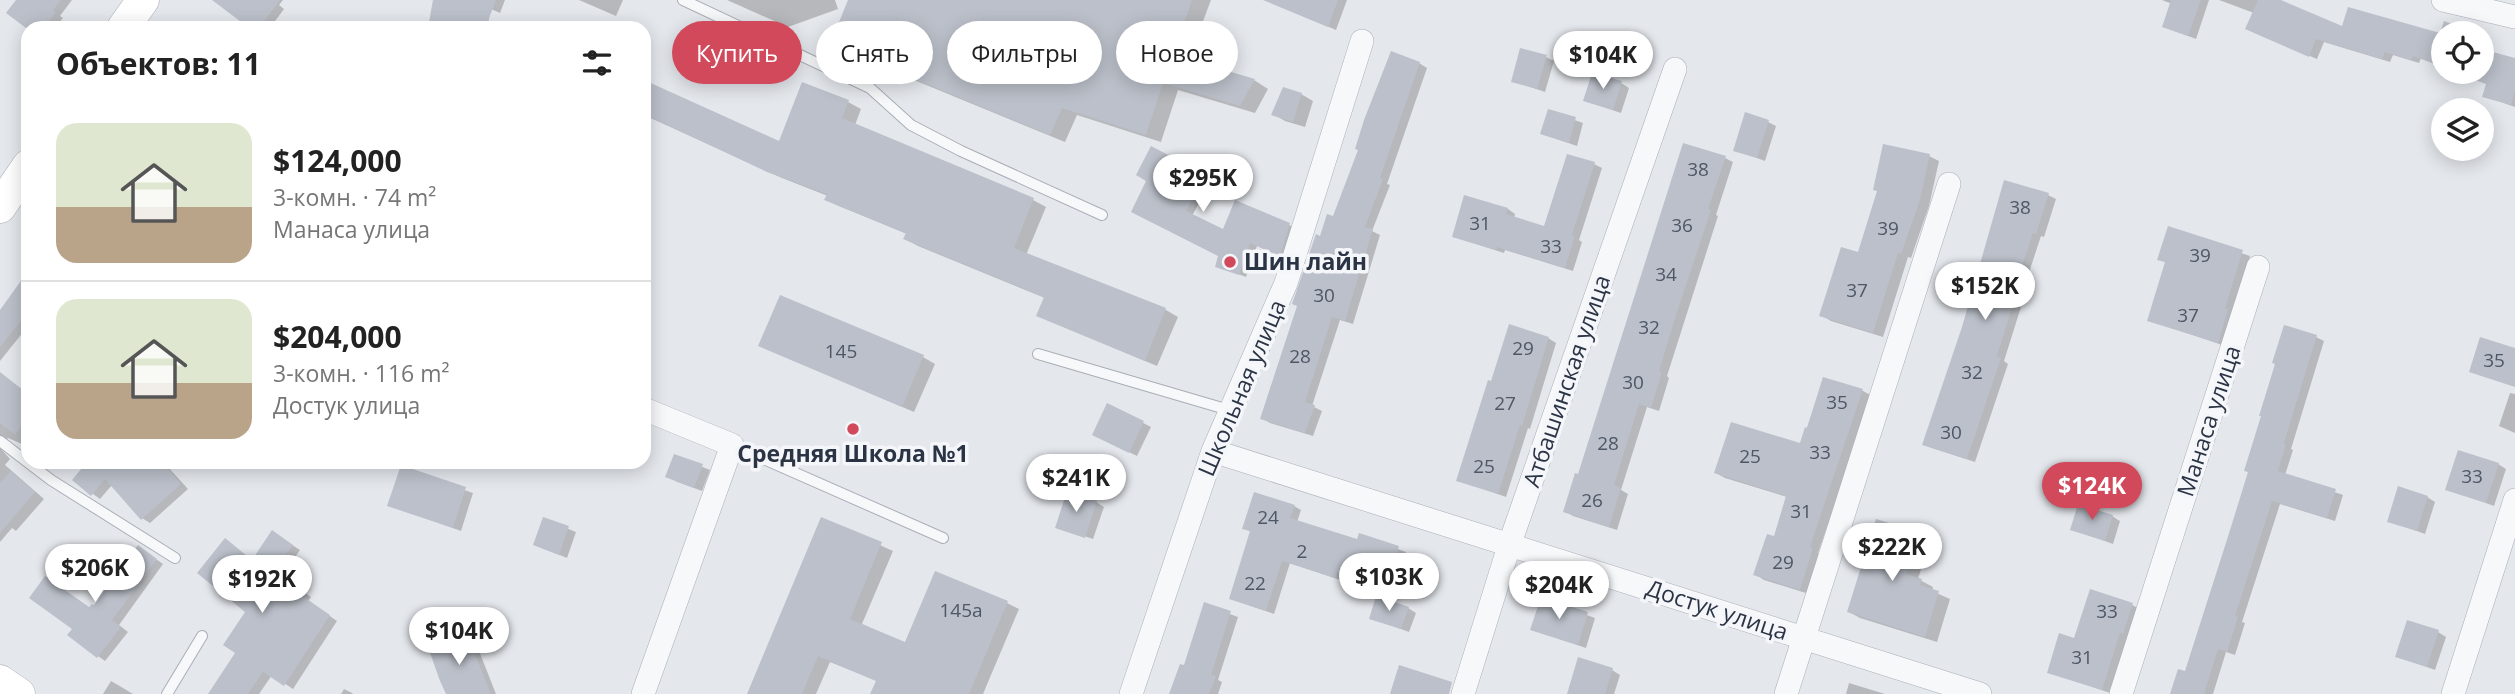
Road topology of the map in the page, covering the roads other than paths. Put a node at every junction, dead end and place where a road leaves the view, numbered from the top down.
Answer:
1 (142, 0) edge
2 (683, 0) edge
3 (2450, 1) edge
4 (2515, 17) edge
5 (128, 21) edge
6 (1362, 41) dead end
7 (1675, 69) dead end
8 (21, 175) edge
9 (1949, 184) dead end
10 (3, 197) edge
11 (1101, 215) dead end
12 (2258, 267) dead end
13 (1038, 354) dead end
14 (1229, 410) junction
15 (651, 412) edge
16 (0, 441) edge
17 (732, 445) junction
18 (1213, 451) junction
19 (21, 457) edge
20 (37, 469) edge
21 (2515, 500) edge
22 (943, 538) dead end
23 (1510, 543) junction
24 (175, 558) dead end
25 (202, 636) dead end
26 (1803, 639) junction
27 (0, 681) edge
28 (19, 694) edge
29 (167, 694) edge
30 (643, 694) edge
31 (1131, 694) edge
32 (1463, 694) edge
33 (1786, 694) edge
34 (1980, 694) edge
35 (2121, 694) edge
36 (2453, 694) edge

1 - 5 street
2 - 11 lane
3 - 4 street
6 - 14 street, Школьная улица
7 - 23 street, Атбашинская улица
8 - 10 street
9 - 26 street
12 - 35 street, Манаса улица
13 - 14 lane
14 - 18 street, Школьная улица
15 - 17 street
16 - 19 lane
17 - 22 lane
17 - 30 street
18 - 23 street, Достук улица
18 - 31 street, Школьная улица
20 - 24 lane
21 - 36 street
23 - 26 street, Достук улица
23 - 32 street, Атбашинская улица
25 - 29 lane
26 - 33 street
26 - 34 street, Достук улица
27 - 28 street

